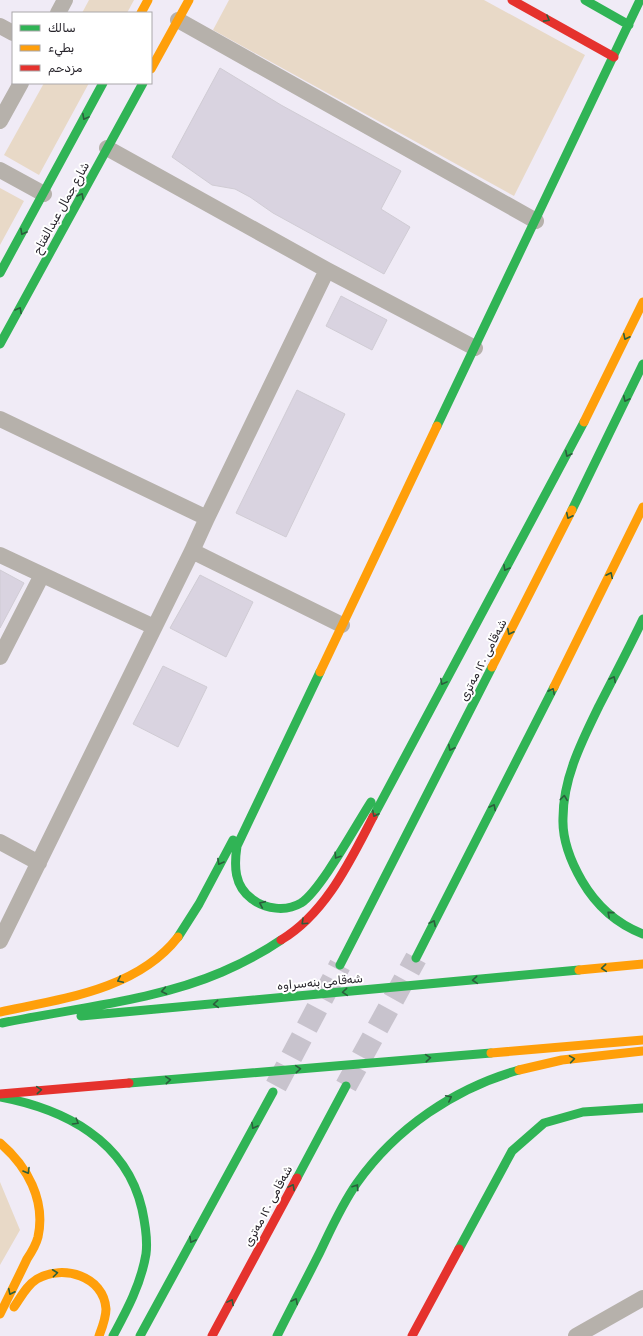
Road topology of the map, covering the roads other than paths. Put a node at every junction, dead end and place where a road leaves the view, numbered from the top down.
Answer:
1 (66, 0) edge
2 (148, 0) edge
3 (189, 0) edge
4 (512, 0) edge
5 (585, 0) edge
6 (640, 0) edge
7 (59, 12) edge
8 (142, 12) edge
9 (178, 20) junction
10 (629, 25) junction
11 (0, 26) edge
12 (12, 32) edge
13 (614, 57) junction
14 (152, 67) edge
15 (20, 84) edge
16 (102, 84) edge
17 (142, 84) edge
18 (0, 121) edge
19 (108, 148) junction
20 (0, 170) edge
21 (44, 194) junction
22 (536, 221) junction
23 (327, 270) junction
24 (0, 273) edge
25 (643, 302) edge
26 (0, 344) edge
27 (475, 348) junction
28 (643, 364) edge
29 (0, 419) edge
30 (643, 507) edge
31 (207, 518) junction
32 (192, 551) junction
33 (0, 555) edge
34 (42, 575) junction
35 (643, 619) edge
36 (342, 625) junction
37 (154, 627) junction
38 (0, 658) edge
39 (419, 729) junction
40 (280, 755) junction
41 (0, 842) edge
42 (39, 863) junction
43 (643, 934) edge
44 (0, 941) edge
45 (416, 958) tunnel mouth
46 (643, 964) edge
47 (340, 965) tunnel mouth
48 (0, 1012) edge
49 (1, 1024) edge
50 (643, 1040) edge
51 (643, 1051) edge
52 (346, 1086) tunnel mouth
53 (273, 1092) tunnel mouth
54 (0, 1094) edge
55 (0, 1097) edge
56 (643, 1108) edge
57 (0, 1143) edge
58 (643, 1298) edge
59 (0, 1314) edge
60 (4, 1323) dead end
61 (99, 1336) edge
62 (113, 1336) edge
63 (140, 1336) edge
64 (212, 1336) edge
65 (277, 1336) edge
66 (412, 1336) edge
67 (576, 1336) edge

1 - 7 street
2 - 8 main road
3 - 9 main road
4 -> 13 main road
5 - 10 main road
6 - 10 main road
9 - 14 main road
9 - 22 street
10 - 13 main road
11 - 12 street
13 - 22 main road
15 - 18 street
16 -> 21 main road, شارع جمال عبدالفتاح
17 - 19 main road, شارع جمال عبدالفتاح
19 - 23 street
26 -> 19 main road, شارع جمال عبدالفتاح
20 - 21 street
21 -> 24 main road, شارع جمال عبدالفتاح
22 - 27 main road
23 - 27 street
23 - 31 street
25 -> 39 main road
27 - 36 main road
28 -> 47 main road, شەقامی ١٢٠ مەتری
29 - 31 street
45 -> 30 main road
31 - 32 street
32 - 36 street
32 - 37 street
33 - 34 street
34 - 37 street
34 - 38 street
43 -> 35 main road
36 - 40 main road
37 - 42 street
39 -> 40 main road
39 -> 49 main road
40 -> 48 main road
41 - 42 street
42 - 44 street
46 -> 49 main road, شەقامی بنەسراوە
54 -> 50 main road
65 -> 51 main road
64 -> 52 main road, شەقامی ١٢٠ مەتری
53 -> 63 main road
55 -> 62 main road
56 - 66 main road
57 -> 59 main road
58 - 67 street
60 -> 61 main road

